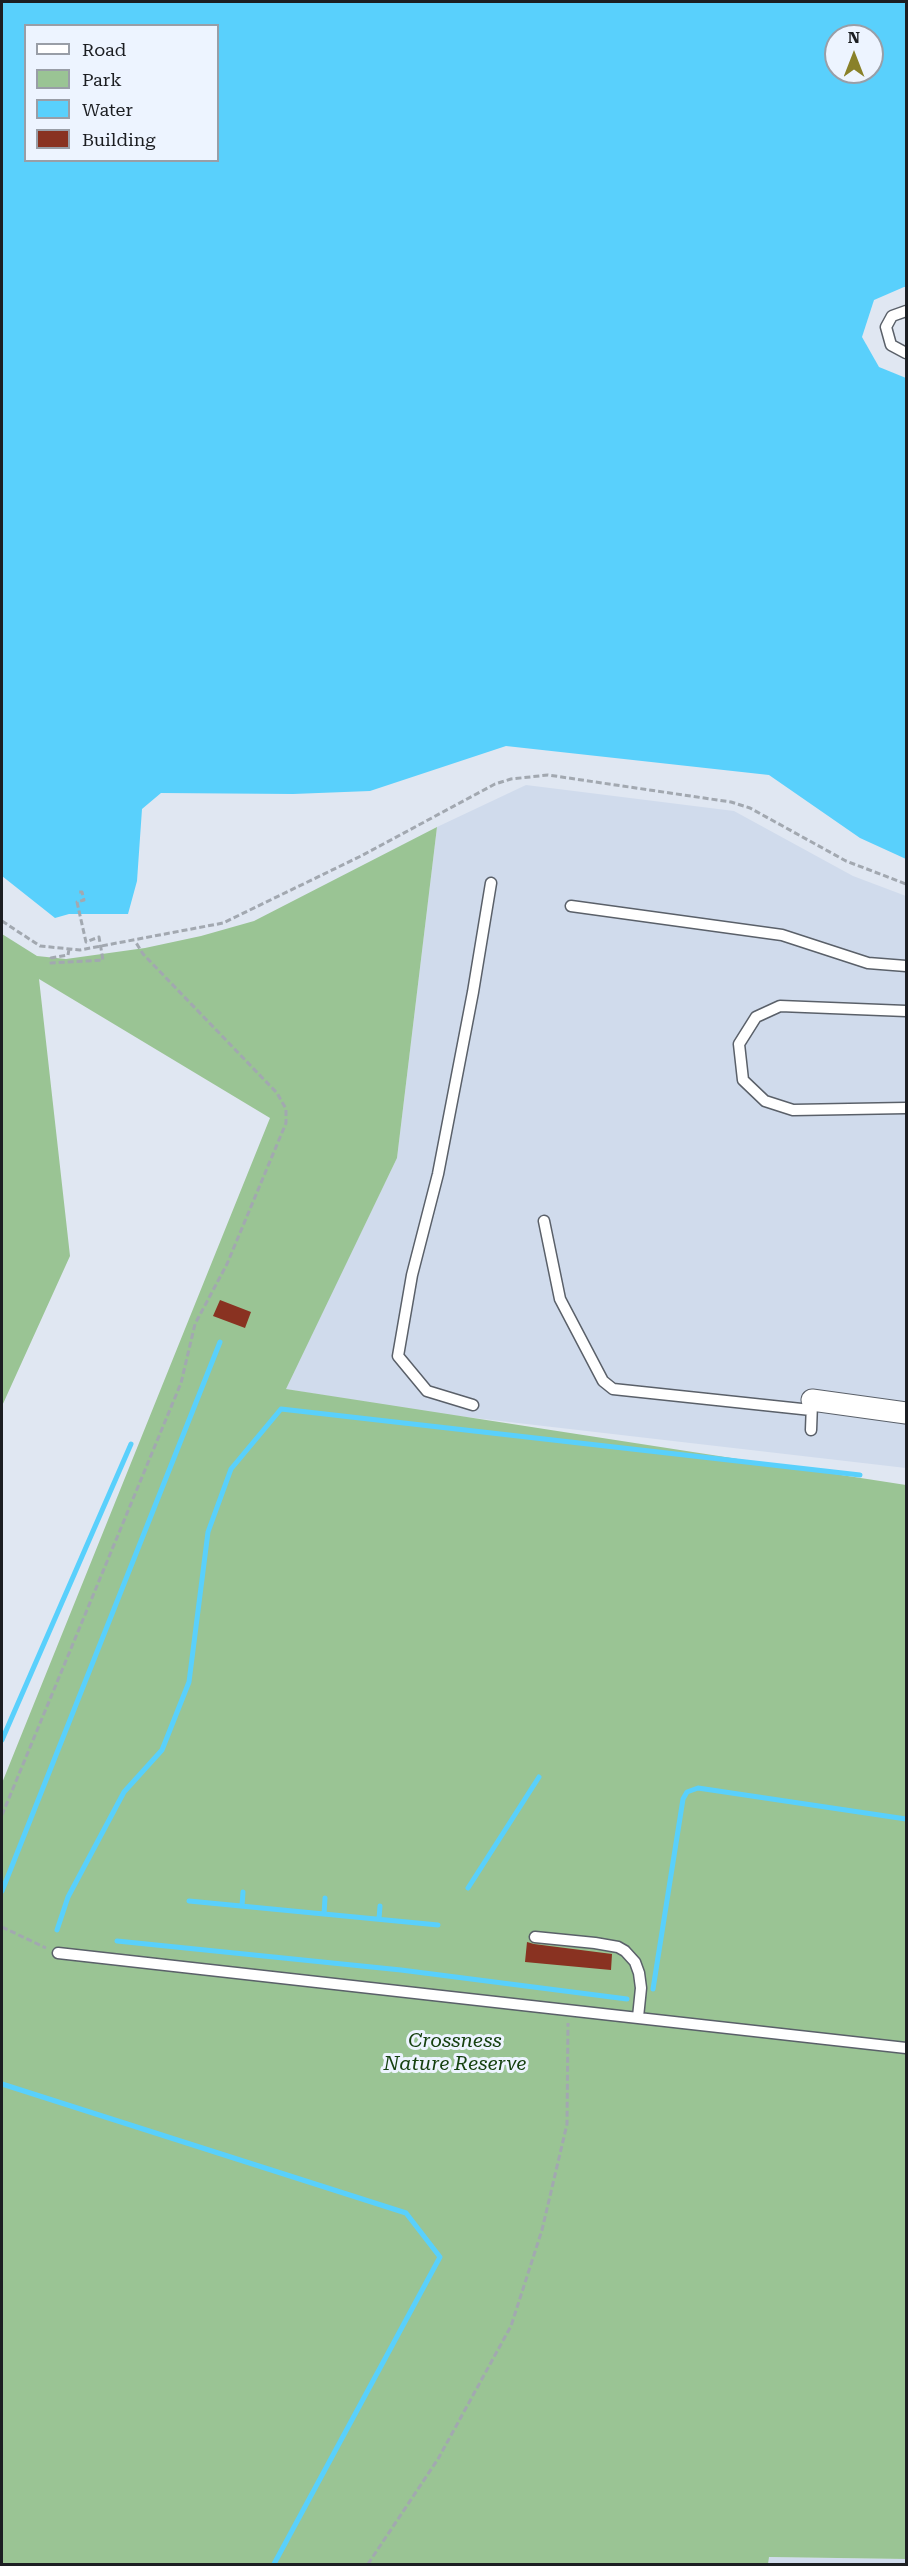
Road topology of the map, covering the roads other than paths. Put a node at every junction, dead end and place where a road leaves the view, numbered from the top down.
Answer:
1 (906, 311) edge
2 (906, 353) edge
3 (491, 884) dead end
4 (571, 906) dead end
5 (906, 966) edge
6 (906, 1011) edge
7 (906, 1108) edge
8 (544, 1221) dead end
9 (473, 1405) dead end
10 (812, 1405) junction
11 (906, 1413) edge
12 (811, 1430) dead end
13 (536, 1937) dead end
14 (58, 1953) road end
15 (638, 2017) junction
16 (906, 2048) edge

1 - 2 lane
3 - 9 lane
4 - 5 lane
6 - 7 lane
8 - 10 lane
10 - 11 street
10 - 12 lane
13 - 15 lane
14 - 15 lane
15 - 16 lane

